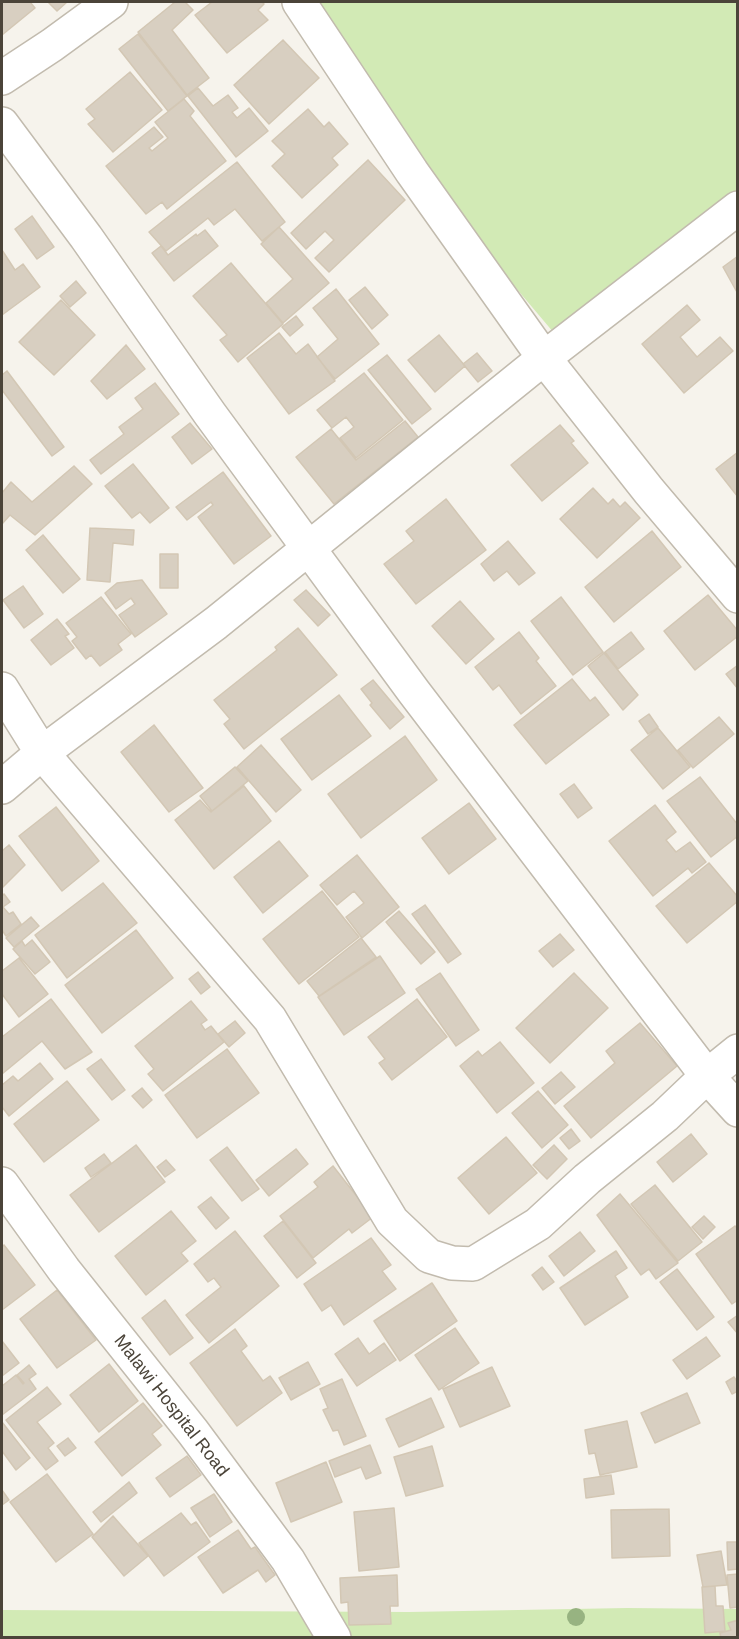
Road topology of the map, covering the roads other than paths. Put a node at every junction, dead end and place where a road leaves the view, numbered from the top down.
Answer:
1 (111, 2) edge
2 (299, 2) edge
3 (2, 78) edge
4 (2, 124) edge
5 (738, 208) edge
6 (544, 358) junction
7 (308, 548) junction
8 (738, 596) edge
9 (2, 689) edge
10 (42, 753) junction
11 (2, 787) edge
12 (738, 1051) edge
13 (707, 1076) junction
14 (738, 1110) edge
15 (2, 1184) edge
16 (333, 1636) edge

1 - 3 street
2 - 6 street
4 - 7 street
5 - 6 street
6 - 7 street
6 - 8 street
7 - 10 street
7 - 13 street
9 - 10 street
10 - 11 street
10 - 13 street
12 - 13 street
13 - 14 street
15 - 16 street, Malawi Hospital Road

